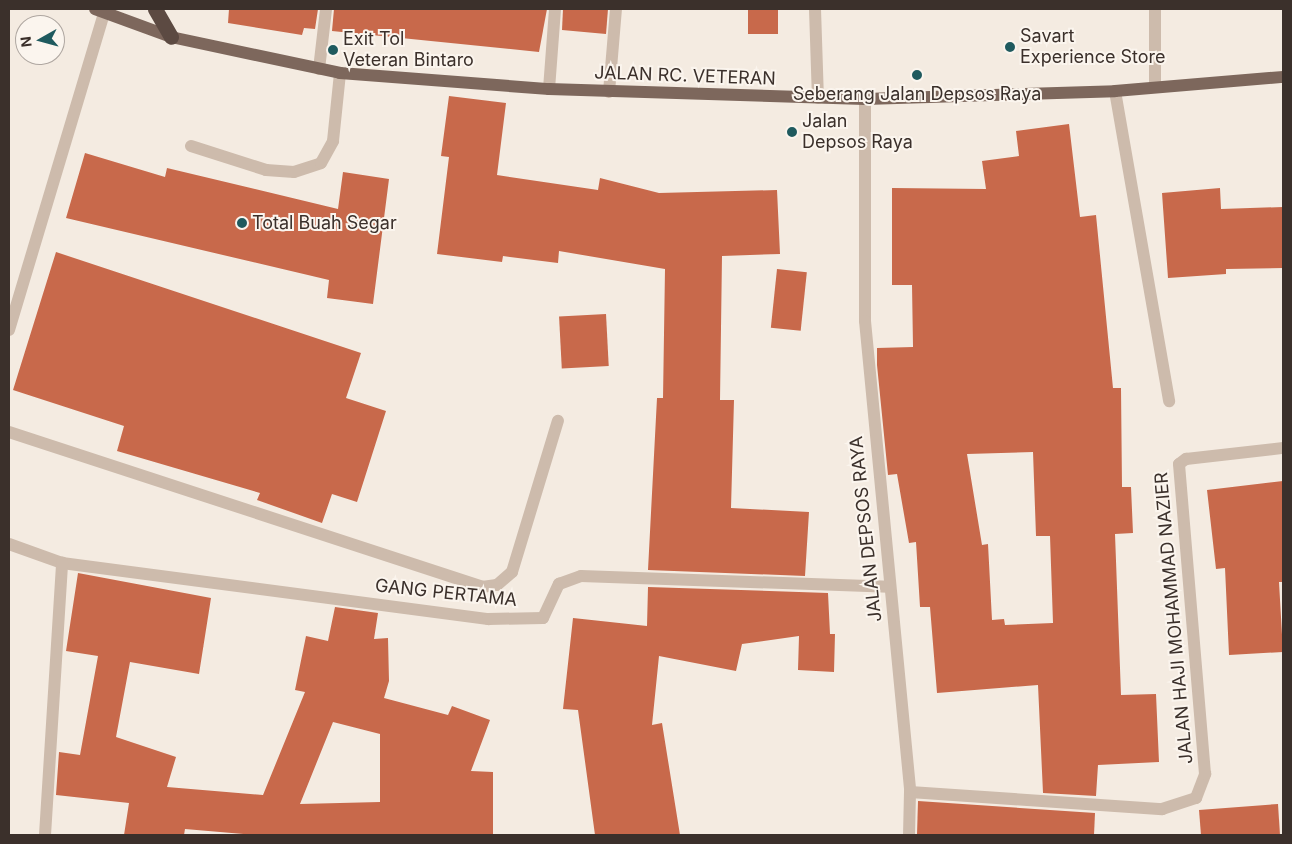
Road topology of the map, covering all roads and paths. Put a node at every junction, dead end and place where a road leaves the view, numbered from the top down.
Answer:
1 (155, 9) edge
2 (326, 9) edge
3 (556, 9) edge
4 (616, 9) edge
5 (815, 9) edge
6 (1154, 9) edge
7 (99, 11) edge
8 (171, 38) junction
9 (319, 69) junction
10 (340, 73) junction
11 (1283, 77) edge
12 (1155, 87) junction
13 (549, 89) junction
14 (1115, 91) junction
15 (608, 92) junction
16 (818, 98) junction
17 (865, 99) junction
18 (191, 146) dead end
19 (9, 330) edge
20 (1169, 401) dead end
21 (558, 421) dead end
22 (9, 432) edge
23 (1283, 448) edge
24 (9, 544) edge
25 (62, 563) junction
26 (889, 588) junction
27 (910, 792) junction
28 (45, 835) edge
29 (909, 835) edge

1 - 8 highway
2 - 9 street
3 - 13 street
4 - 15 street
5 - 16 street
6 - 12 street
7 - 8 main road, JALAN RC. VETERAN
7 - 19 street
8 - 9 main road, JALAN RC. VETERAN
9 - 10 main road, JALAN RC. VETERAN
10 - 13 main road, JALAN RC. VETERAN
10 - 18 street
11 - 12 main road, JALAN RC. VETERAN
12 - 14 main road, JALAN RC. VETERAN
13 - 15 main road, JALAN RC. VETERAN
14 - 17 main road, JALAN RC. VETERAN
14 - 20 street
15 - 16 main road, JALAN RC. VETERAN
16 - 17 main road, JALAN RC. VETERAN
17 - 26 street, JALAN DEPSOS RAYA
21 - 22 street
23 - 27 street, JALAN HAJI MOHAMMAD NAZIER
24 - 25 street, GANG PERTAMA
25 - 26 street, GANG PERTAMA
25 - 28 street
26 - 27 street, JALAN DEPSOS RAYA
27 - 29 street, JALAN DEPSOS RAYA

